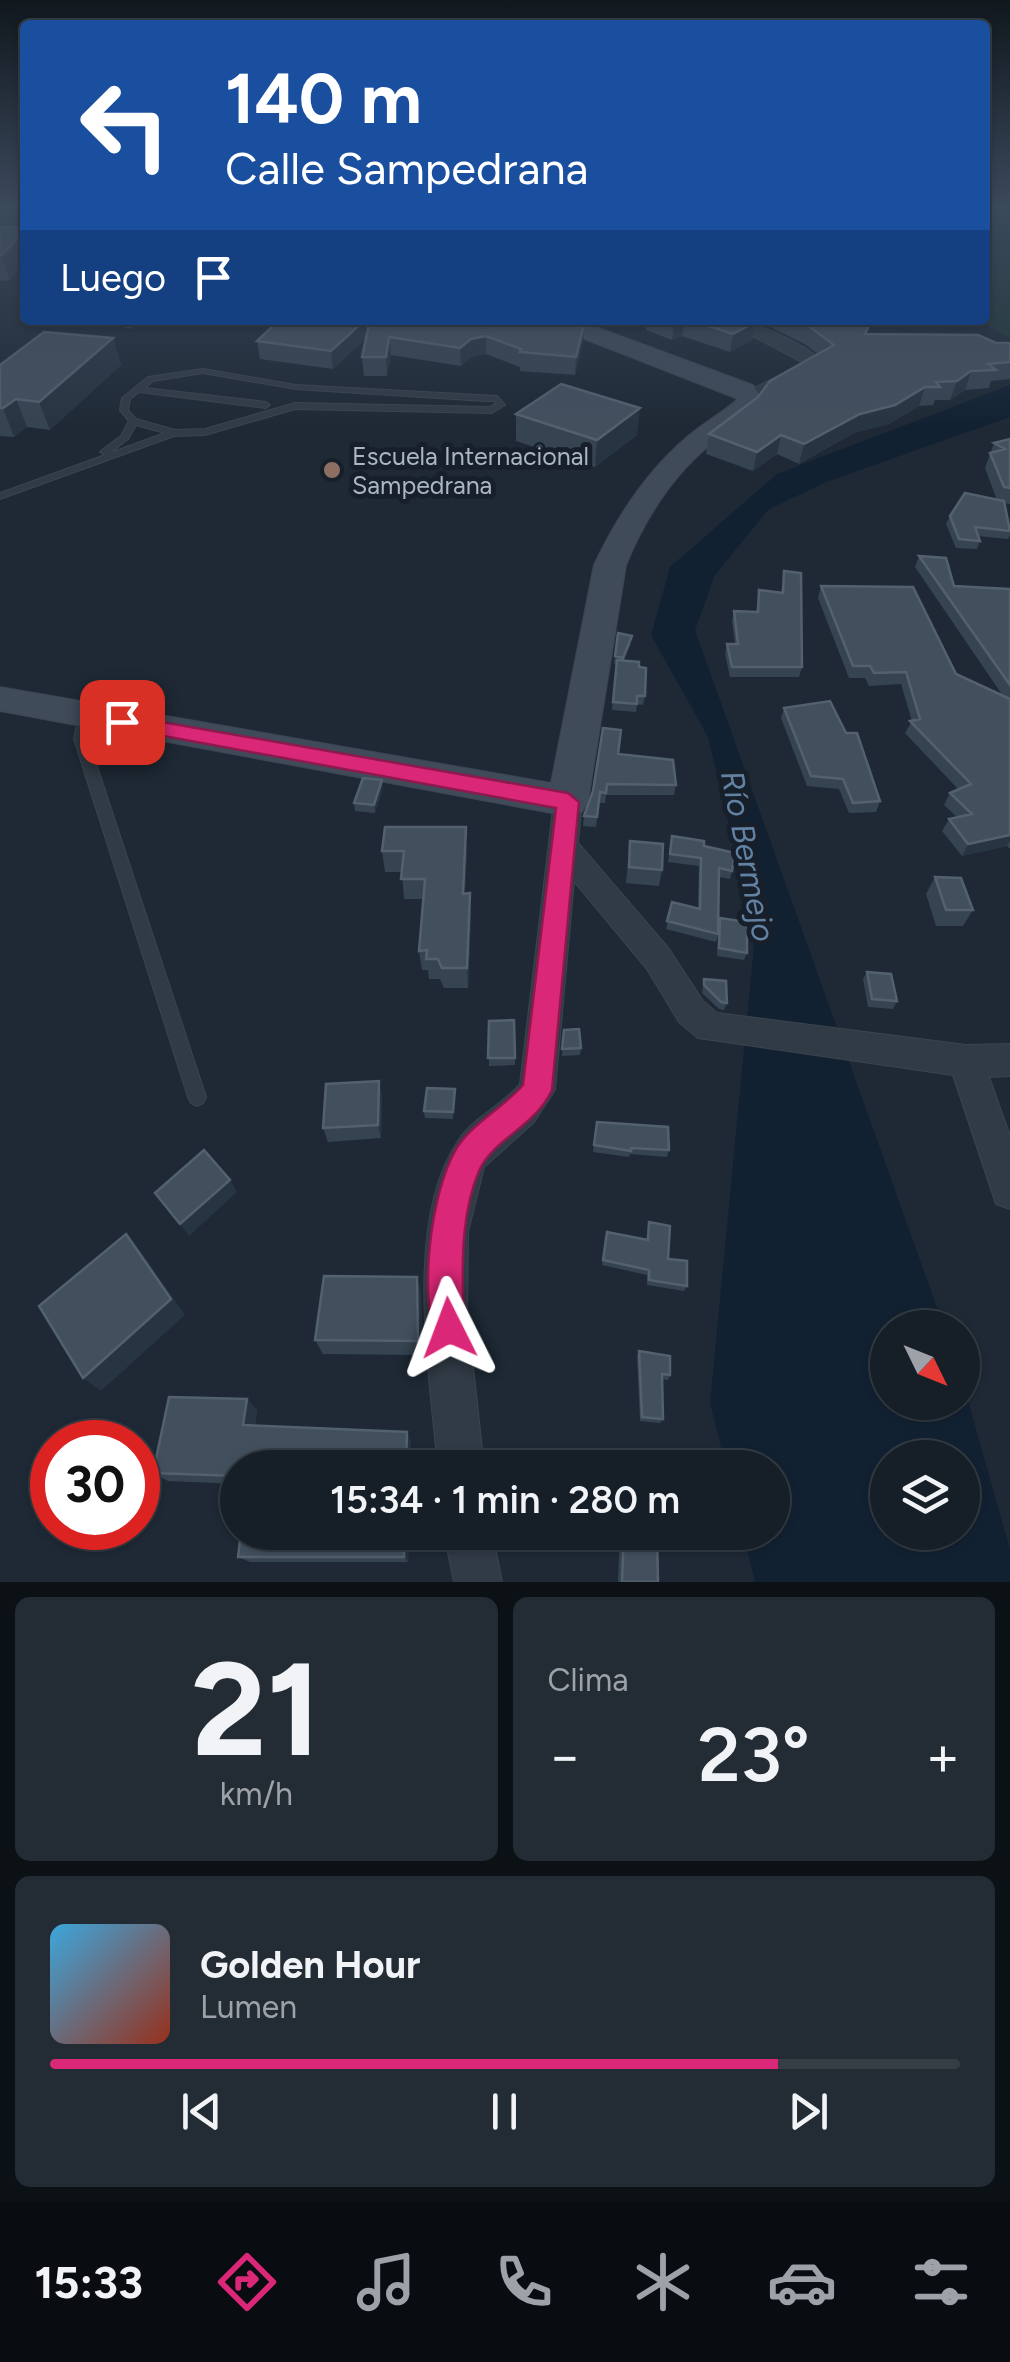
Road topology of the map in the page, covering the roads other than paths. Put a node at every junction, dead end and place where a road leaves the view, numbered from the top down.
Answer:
1 (570, 325) edge
2 (741, 325) edge
3 (268, 382) junction
4 (136, 388) junction
5 (751, 396) junction
6 (266, 404) junction
7 (257, 415) junction
8 (133, 421) junction
9 (175, 433) junction
10 (74, 469) junction
11 (0, 496) edge
12 (0, 699) edge
13 (85, 715) junction
14 (568, 802) junction
15 (562, 843) junction
16 (1010, 1060) edge
17 (966, 1061) junction
18 (196, 1097) dead end
19 (1010, 1190) edge
20 (459, 1450) edge
21 (472, 1550) edge
22 (478, 1582) edge

1 - 5 street
2 - 5 street
3 - 4 lane
3 - 6 lane
3 - 7 lane
4 - 6 lane
4 - 8 lane
5 - 14 street
6 - 7 lane
7 - 9 lane
8 - 9 lane
8 - 10 lane
9 - 10 lane
10 - 11 lane
12 - 13 street
13 - 14 street
13 - 18 lane
14 - 15 street
15 - 17 street
15 - 20 street
16 - 17 street
17 - 19 street
21 - 22 street

